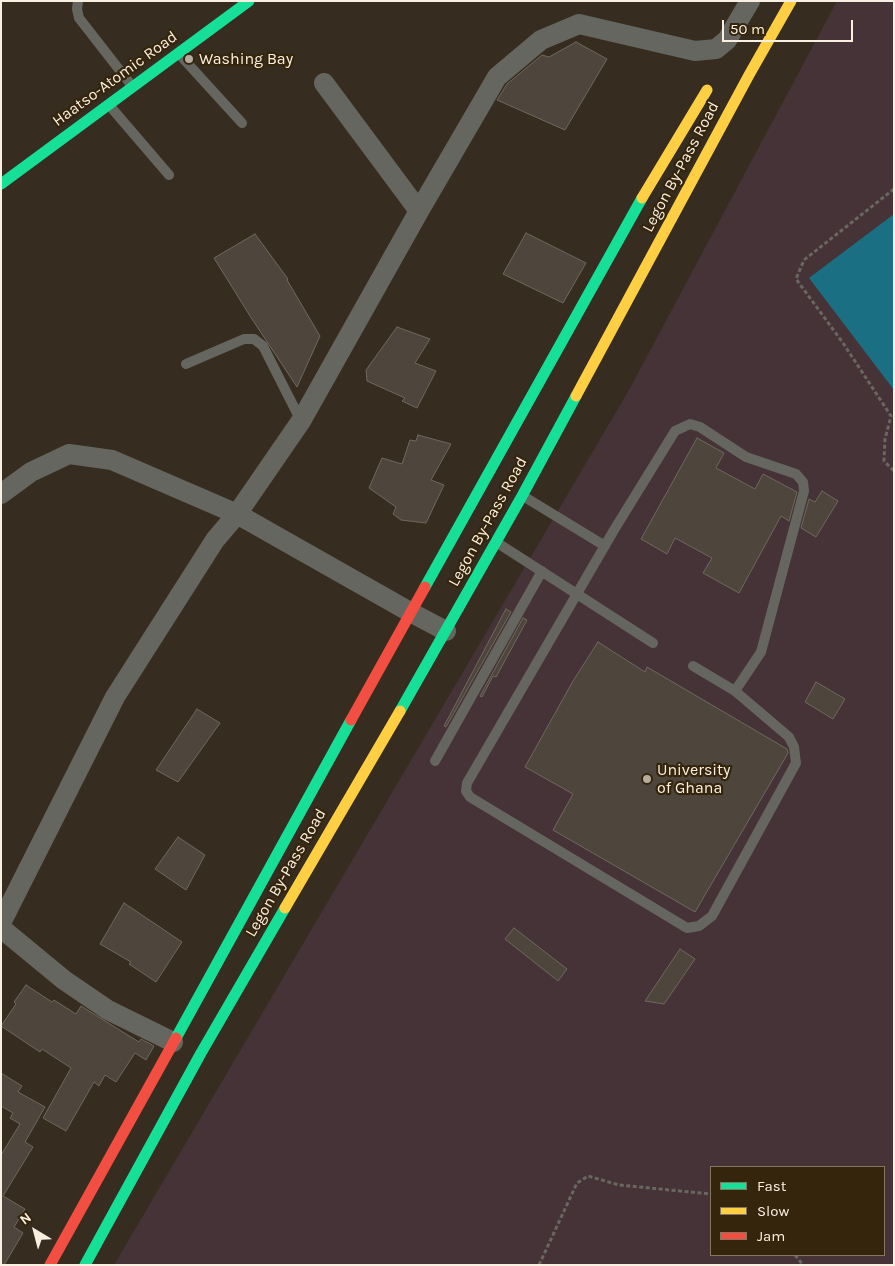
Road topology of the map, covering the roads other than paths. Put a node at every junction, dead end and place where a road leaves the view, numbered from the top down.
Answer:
1 (78, 1) edge
2 (249, 1) edge
3 (750, 1) edge
4 (791, 1) edge
5 (178, 54) junction
6 (324, 83) dead end
7 (133, 87) junction
8 (707, 90) dead end
9 (109, 104) junction
10 (242, 123) dead end
11 (168, 175) dead end
12 (1, 184) edge
13 (419, 211) junction
14 (186, 364) dead end
15 (302, 421) junction
16 (1, 494) edge
17 (522, 496) junction
18 (237, 514) junction
19 (495, 540) junction
20 (605, 546) junction
21 (542, 571) junction
22 (577, 594) junction
23 (410, 612) junction
24 (446, 631) junction
25 (653, 643) dead end
26 (693, 666) dead end
27 (735, 691) junction
28 (435, 761) dead end
29 (1, 922) edge
30 (1, 928) edge
31 (174, 1042) junction
32 (50, 1265) edge
33 (85, 1265) edge

1 - 7 lane
2 - 5 street, Haatso-Atomic Road
3 - 13 street
4 - 17 street, Legon By-Pass Road
5 - 7 street, Haatso-Atomic Road
5 - 10 lane
6 - 13 street
7 - 9 street, Haatso-Atomic Road
8 - 23 street
9 - 11 lane
9 - 12 street, Haatso-Atomic Road
13 - 15 street
14 - 15 lane
15 - 18 street
16 - 18 street
17 - 19 street, Legon By-Pass Road
17 - 20 lane
18 - 23 street
18 - 29 street
19 - 21 lane
19 - 24 street, Legon By-Pass Road
20 - 22 lane
20 - 27 lane
21 - 22 lane
21 - 28 lane
22 - 25 lane
22 - 27 lane
23 - 24 street
23 - 31 street
24 - 33 street, Legon By-Pass Road
26 - 27 lane
30 - 31 street
31 - 32 street

